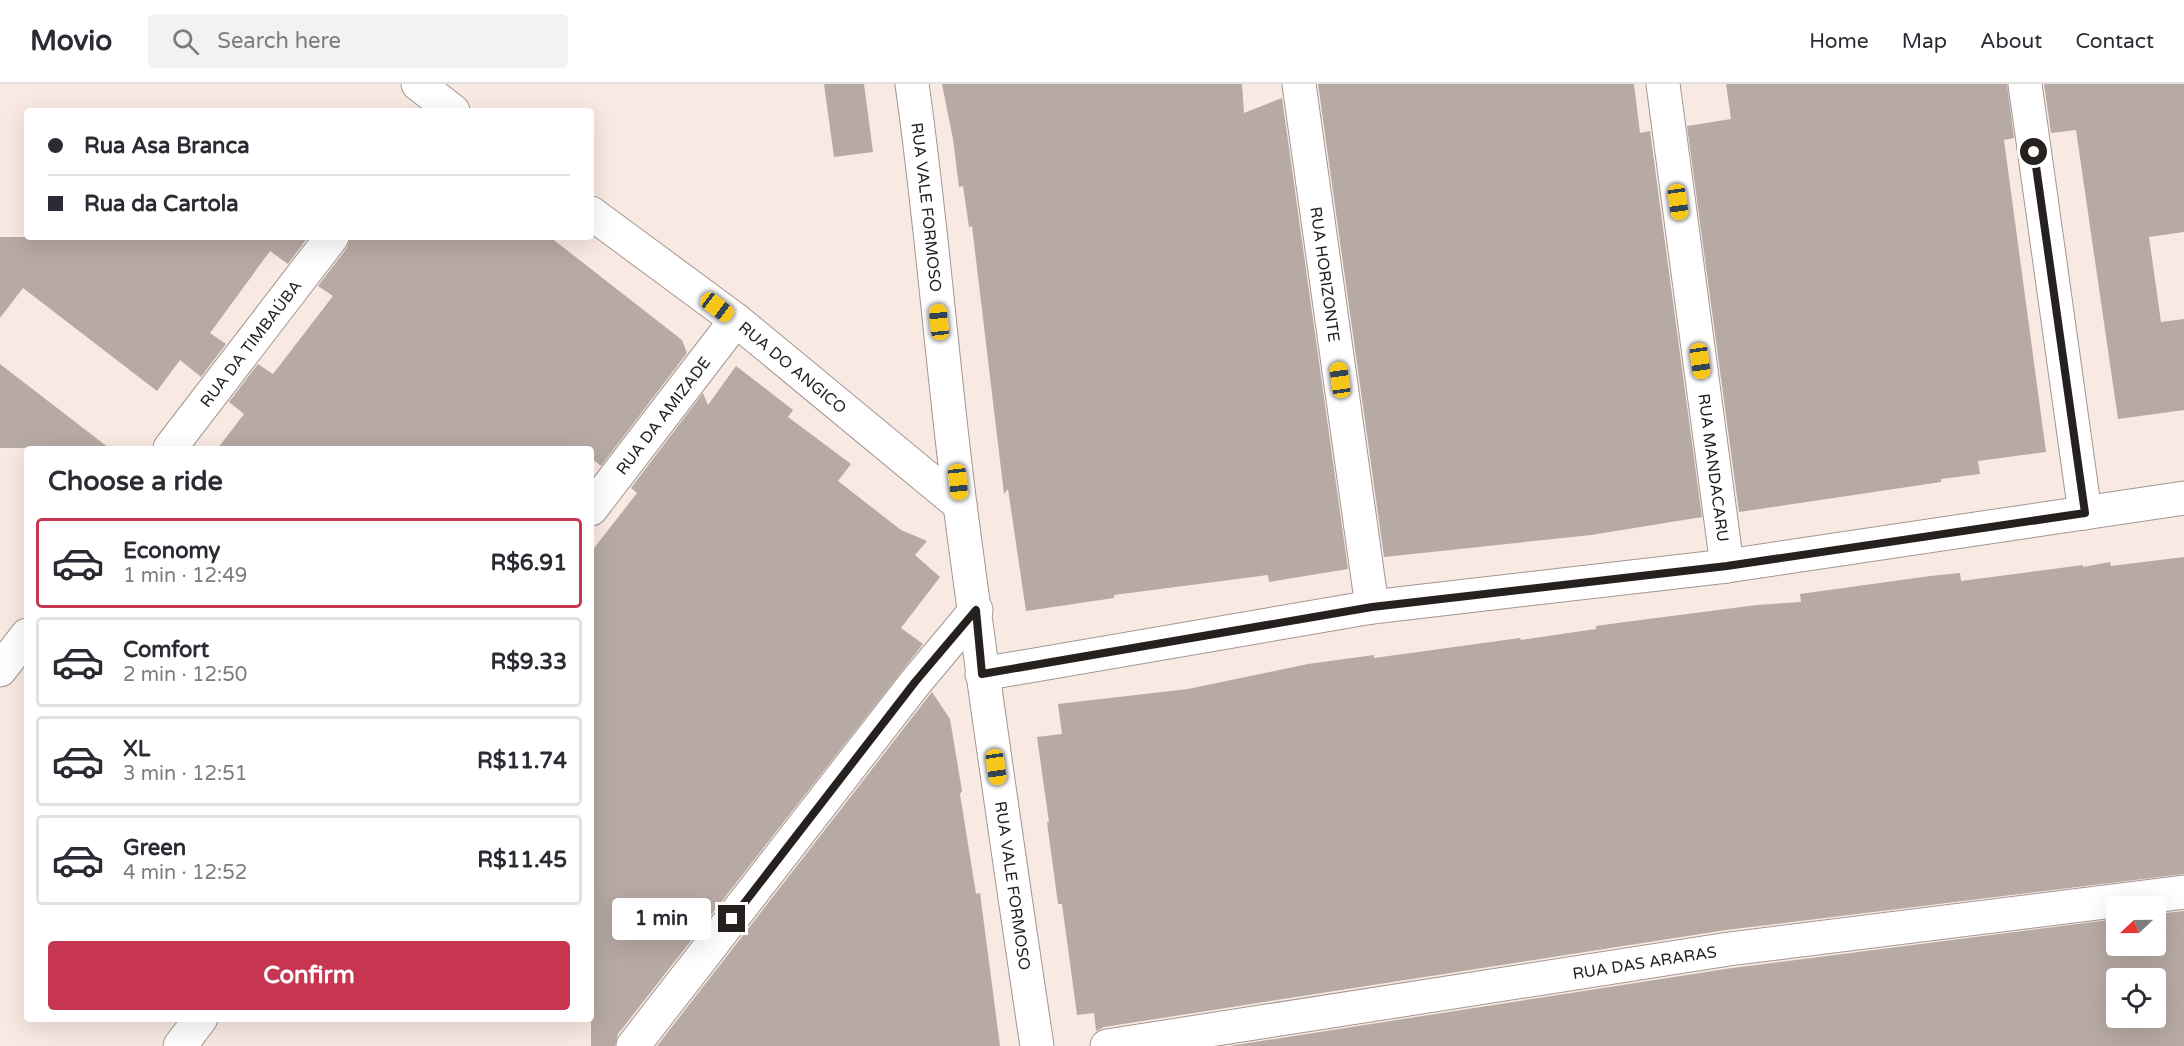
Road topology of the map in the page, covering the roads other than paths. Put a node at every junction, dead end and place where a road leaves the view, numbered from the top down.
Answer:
1 (912, 84) edge
2 (1299, 84) edge
3 (1663, 84) edge
4 (2025, 84) edge
5 (594, 215) edge
6 (330, 240) edge
7 (735, 320) junction
8 (172, 446) edge
9 (2184, 498) edge
10 (594, 505) edge
11 (960, 505) junction
12 (2085, 513) junction
13 (1727, 566) junction
14 (1372, 607) junction
15 (976, 610) junction
16 (24, 639) edge
17 (0, 670) edge
18 (982, 674) junction
19 (2184, 892) edge
20 (198, 1022) edge
21 (180, 1046) edge
22 (633, 1046) edge
23 (1037, 1046) edge
24 (1107, 1046) edge

1 - 11 street, RUA VALE FORMOSO
2 - 14 street, RUA HORIZONTE
3 - 13 street, RUA MANDACARU
4 - 12 street
5 - 7 street, RUA DO ANGICO
6 - 8 street, RUA DA TIMBAÚBA
7 - 10 street, RUA DA AMIZADE
7 - 11 street, RUA DO ANGICO
9 - 12 street
11 - 15 street, RUA VALE FORMOSO
12 - 13 street
13 - 14 street
14 - 18 street
15 - 18 street, RUA VALE FORMOSO
15 - 22 street
16 - 17 street
18 - 23 street, RUA VALE FORMOSO
19 - 24 street, RUA DAS ARARAS
20 - 21 street

